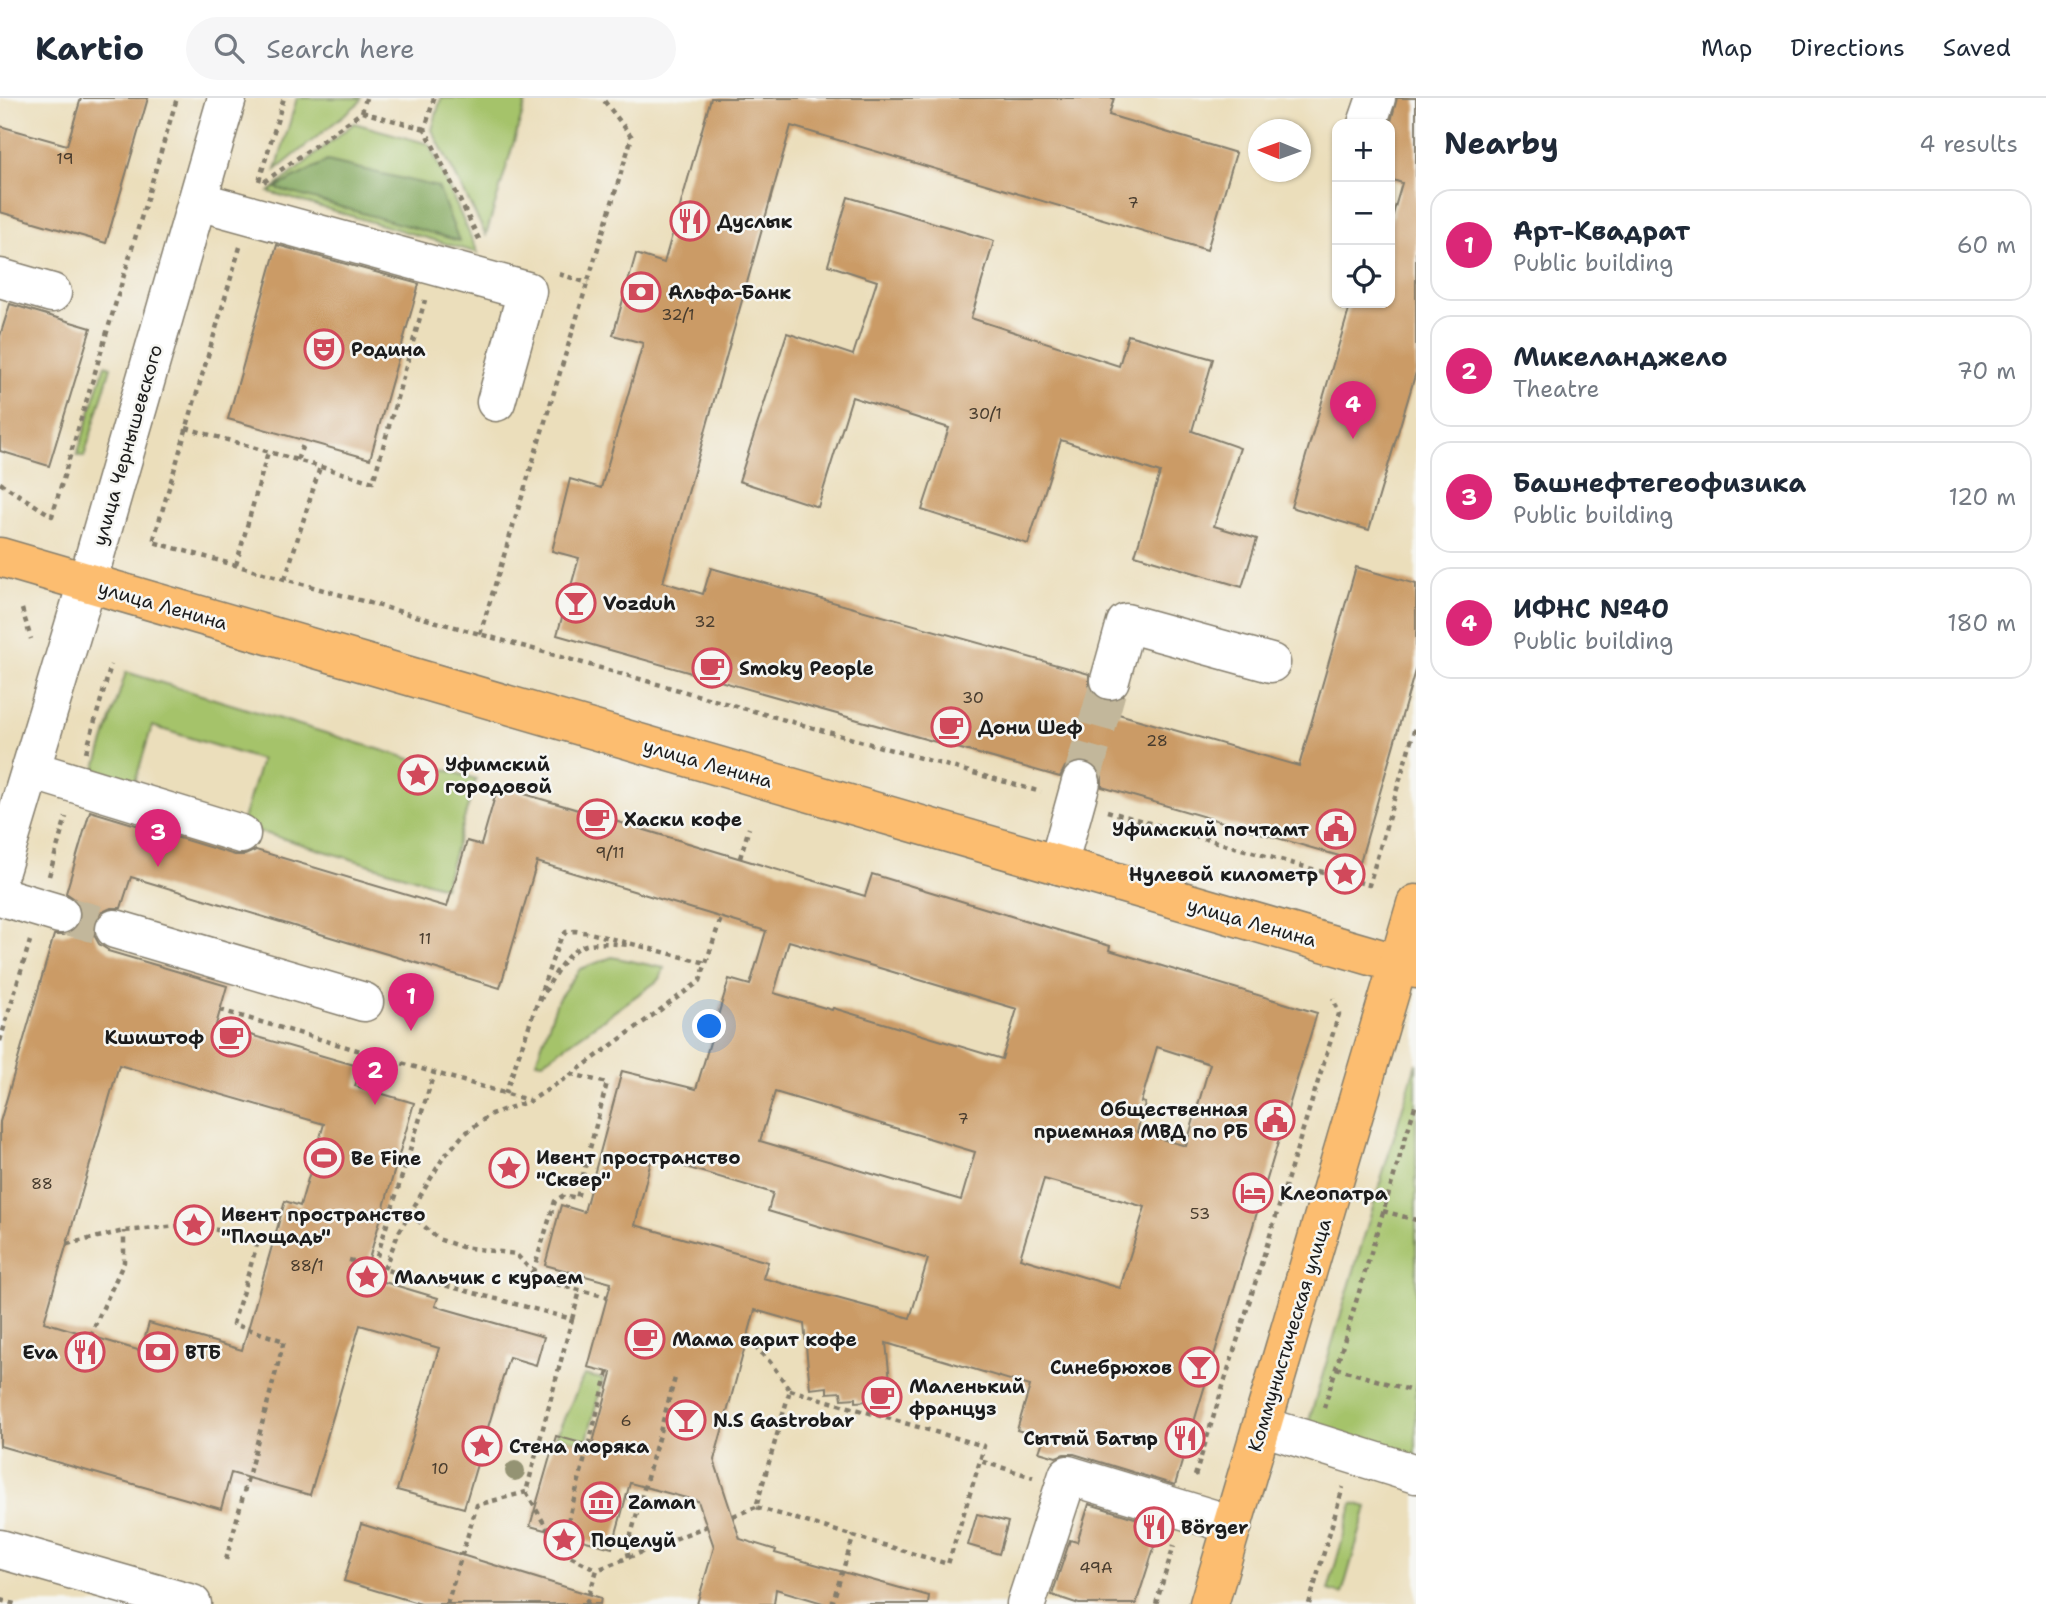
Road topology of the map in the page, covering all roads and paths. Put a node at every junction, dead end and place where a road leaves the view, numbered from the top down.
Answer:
1 (177, 98) edge
2 (227, 98) edge
3 (284, 98) edge
4 (366, 98) edge
5 (433, 98) edge
6 (602, 98) edge
7 (1376, 98) edge
8 (362, 112) junction
9 (1369, 119) edge
10 (425, 129) junction
11 (198, 201) junction
12 (250, 215) junction
13 (485, 251) dead end
14 (435, 265) junction
15 (549, 271) dead end
16 (0, 278) edge
17 (588, 283) junction
18 (52, 293) dead end
19 (496, 402) dead end
20 (186, 428) junction
21 (304, 440) dead end
22 (268, 452) junction
23 (297, 460) junction
24 (320, 467) junction
25 (0, 483) edge
26 (0, 557) edge
27 (236, 565) junction
28 (285, 579) junction
29 (87, 583) junction
30 (22, 609) dead end
31 (480, 634) junction
32 (31, 639) dead end
33 (1271, 663) dead end
34 (111, 666) dead end
35 (1110, 680) tunnel mouth
36 (1416, 724) edge
37 (31, 770) junction
38 (76, 784) junction
39 (1078, 792) junction
40 (750, 828) dead end
41 (241, 834) dead end
42 (740, 858) dead end
43 (1058, 865) junction
44 (0, 871) edge
45 (0, 896) edge
46 (1416, 904) edge
47 (50, 911) junction
48 (721, 918) dead end
49 (115, 929) tunnel mouth
50 (639, 946) junction
51 (706, 963) junction
52 (1407, 966) edge
53 (1333, 998) dead end
54 (364, 1002) dead end
55 (220, 1010) dead end
56 (534, 1011) junction
57 (0, 1041) edge
58 (434, 1073) junction
59 (572, 1074) junction
60 (505, 1094) junction
61 (530, 1101) junction
62 (1416, 1103) edge
63 (1383, 1211) junction
64 (410, 1213) junction
65 (1416, 1220) edge
66 (124, 1231) junction
67 (259, 1238) junction
68 (274, 1240) dead end
69 (66, 1244) dead end
70 (349, 1260) dead end
71 (374, 1266) junction
72 (384, 1269) junction
73 (533, 1272) junction
74 (580, 1291) junction
75 (607, 1297) dead end
76 (572, 1319) junction
77 (90, 1336) dead end
78 (747, 1339) dead end
79 (1336, 1368) junction
80 (608, 1372) dead end
81 (675, 1378) dead end
82 (790, 1390) junction
83 (1416, 1392) edge
84 (1262, 1426) junction
85 (1314, 1442) junction
86 (980, 1461) junction
87 (1416, 1474) edge
88 (1065, 1486) junction
89 (1344, 1486) dead end
90 (526, 1492) junction
91 (756, 1507) junction
92 (1184, 1510) junction
93 (733, 1516) dead end
94 (1233, 1525) junction
95 (707, 1527) dead end
96 (855, 1535) junction
97 (560, 1551) junction
98 (1, 1554) edge
99 (629, 1558) junction
100 (226, 1560) dead end
101 (597, 1570) junction
102 (0, 1600) edge
103 (15, 1604) edge
104 (192, 1604) edge
105 (447, 1604) edge
106 (586, 1604) edge
107 (832, 1604) edge
108 (1026, 1604) edge
109 (1156, 1604) edge
110 (1209, 1604) edge
111 (1309, 1604) edge

1 - 25 path
2 - 11 street, улица Чернышевского
3 - 8 path
4 - 8 path
5 - 10 path
6 - 17 path
7 - 9 street
8 - 10 path
10 - 13 path
11 - 12 street
11 - 29 street, улица Чернышевского
12 - 14 street
12 - 20 path
14 - 19 street
14 - 24 path
15 - 17 path
16 - 18 street
17 - 31 path
20 - 22 path
20 - 27 path
21 - 23 path
22 - 23 path
22 - 27 path
23 - 24 path
24 - 28 path
26 - 29 main road, улица Ленина
27 - 28 path
28 - 31 path
29 - 37 street, улица Чернышевского
29 - 43 main road, улица Ленина
30 - 32 path
31 - 39 path
33 - 35 street
34 - 38 path
36 - 39 path
37 - 38 street
37 - 44 street, улица Чернышевского
38 - 41 street
38 - 47 path
39 - 43 street
40 - 42 path
43 - 52 main road, улица Ленина
45 - 47 street
46 - 52 main road, Коммунистическая улица
47 - 57 path
48 - 51 path
49 - 54 street
50 - 51 path
50 - 56 path
50 - 56 path
51 - 59 path
52 - 84 main road, Коммунистическая улица
53 - 92 path
55 - 58 path
56 - 60 path
58 - 60 path
58 - 71 path
59 - 61 path
59 - 73 path
60 - 61 path
61 - 64 path
62 - 63 path
63 - 65 path
63 - 79 path
64 - 72 path
64 - 73 path
66 - 67 path
66 - 69 path
66 - 77 path
67 - 68 path
67 - 100 path
70 - 71 path
71 - 72 path
72 - 76 path
73 - 74 path
74 - 75 path
74 - 76 path
76 - 90 path
78 - 82 path
79 - 83 path
79 - 85 path
80 - 97 path
81 - 99 path
82 - 86 path
82 - 91 path
84 - 85 street
84 - 94 main road, Коммунистическая улица
85 - 87 street
86 - 88 path
86 - 96 path
88 - 92 street
88 - 108 street
89 - 111 path
90 - 97 path
90 - 105 path
91 - 93 path
91 - 96 path
92 - 94 street
92 - 109 path
94 - 110 main road, Коммунистическая улица
95 - 99 path
96 - 107 path
97 - 101 path
98 - 104 street
99 - 101 path
101 - 106 path
102 - 103 path

